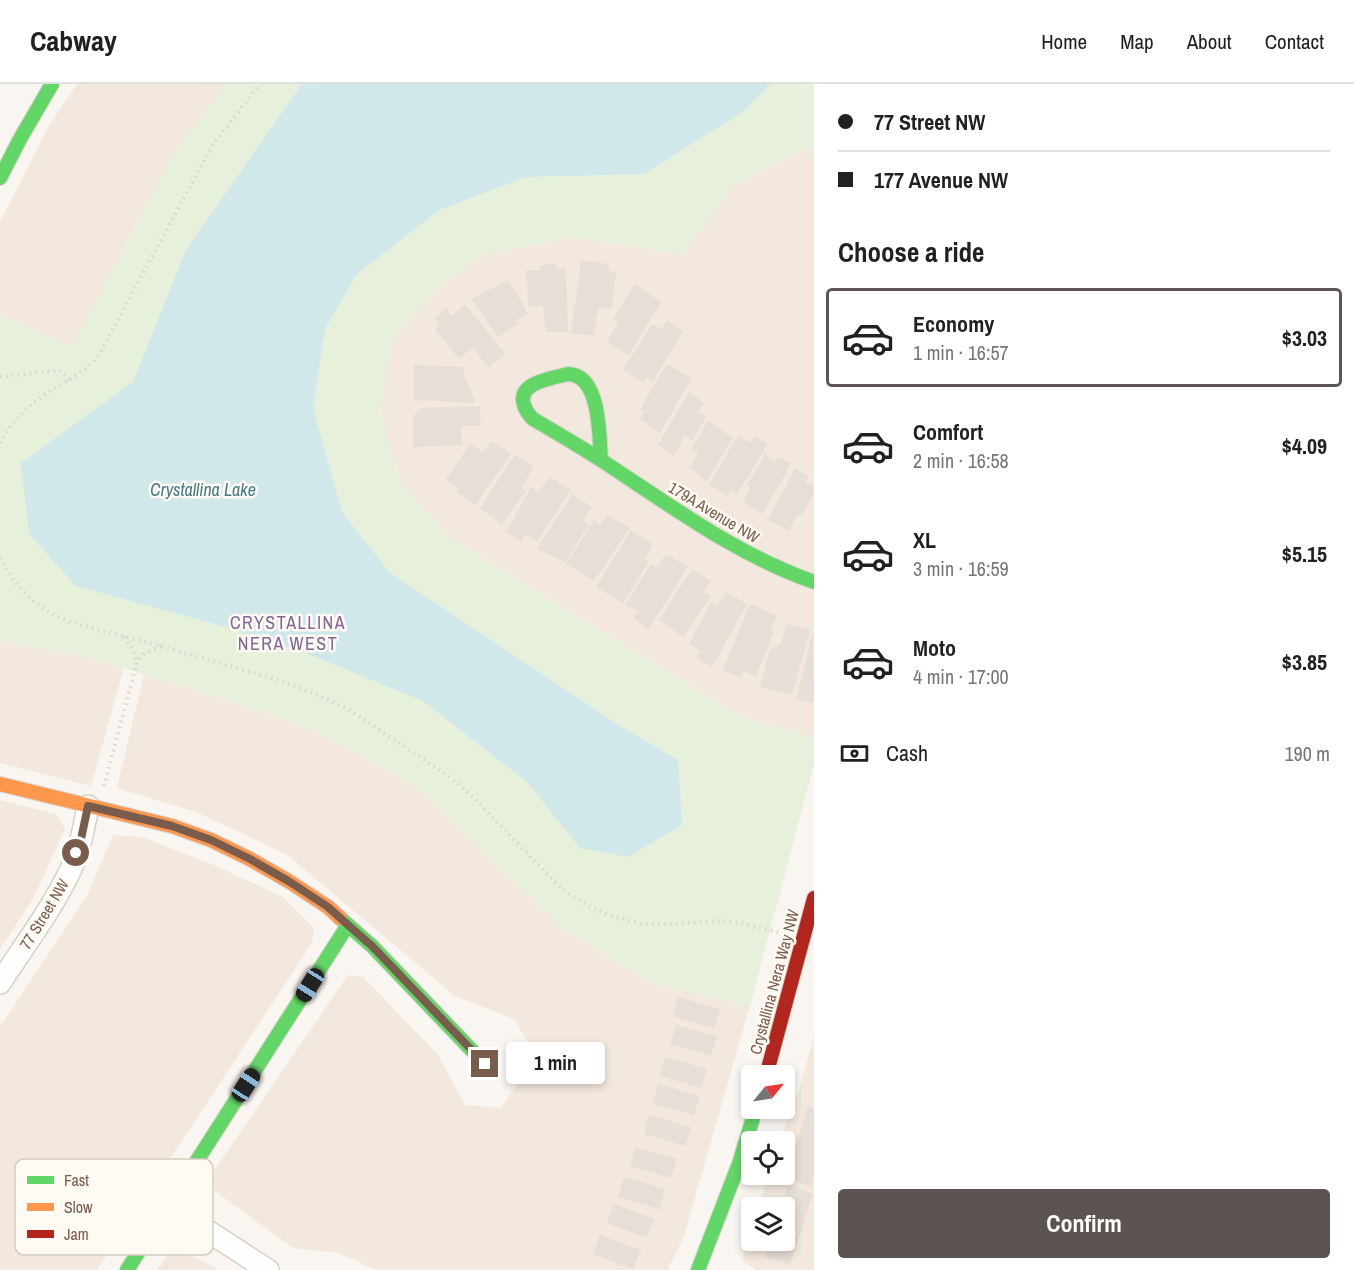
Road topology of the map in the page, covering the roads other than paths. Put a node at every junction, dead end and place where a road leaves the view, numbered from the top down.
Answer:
1 (52, 84) edge
2 (0, 178) edge
3 (602, 460) junction
4 (814, 582) edge
5 (0, 784) edge
6 (95, 800) junction
7 (814, 898) edge
8 (348, 925) junction
9 (0, 983) edge
10 (485, 1064) dead end
11 (770, 1065) edge
12 (753, 1119) edge
13 (199, 1159) edge
14 (213, 1234) edge
15 (137, 1255) edge
16 (705, 1268) edge
17 (127, 1270) edge
18 (268, 1270) edge

1 - 2 street
3 - 3 street, 179A Avenue NW
3 - 4 street, 179A Avenue NW
5 - 6 street
6 - 8 street
6 - 9 street, 77 Street NW
7 - 11 street, Crystallina Nera Way NW
8 - 10 street
8 - 13 street
12 - 16 street
14 - 18 street
15 - 17 street

